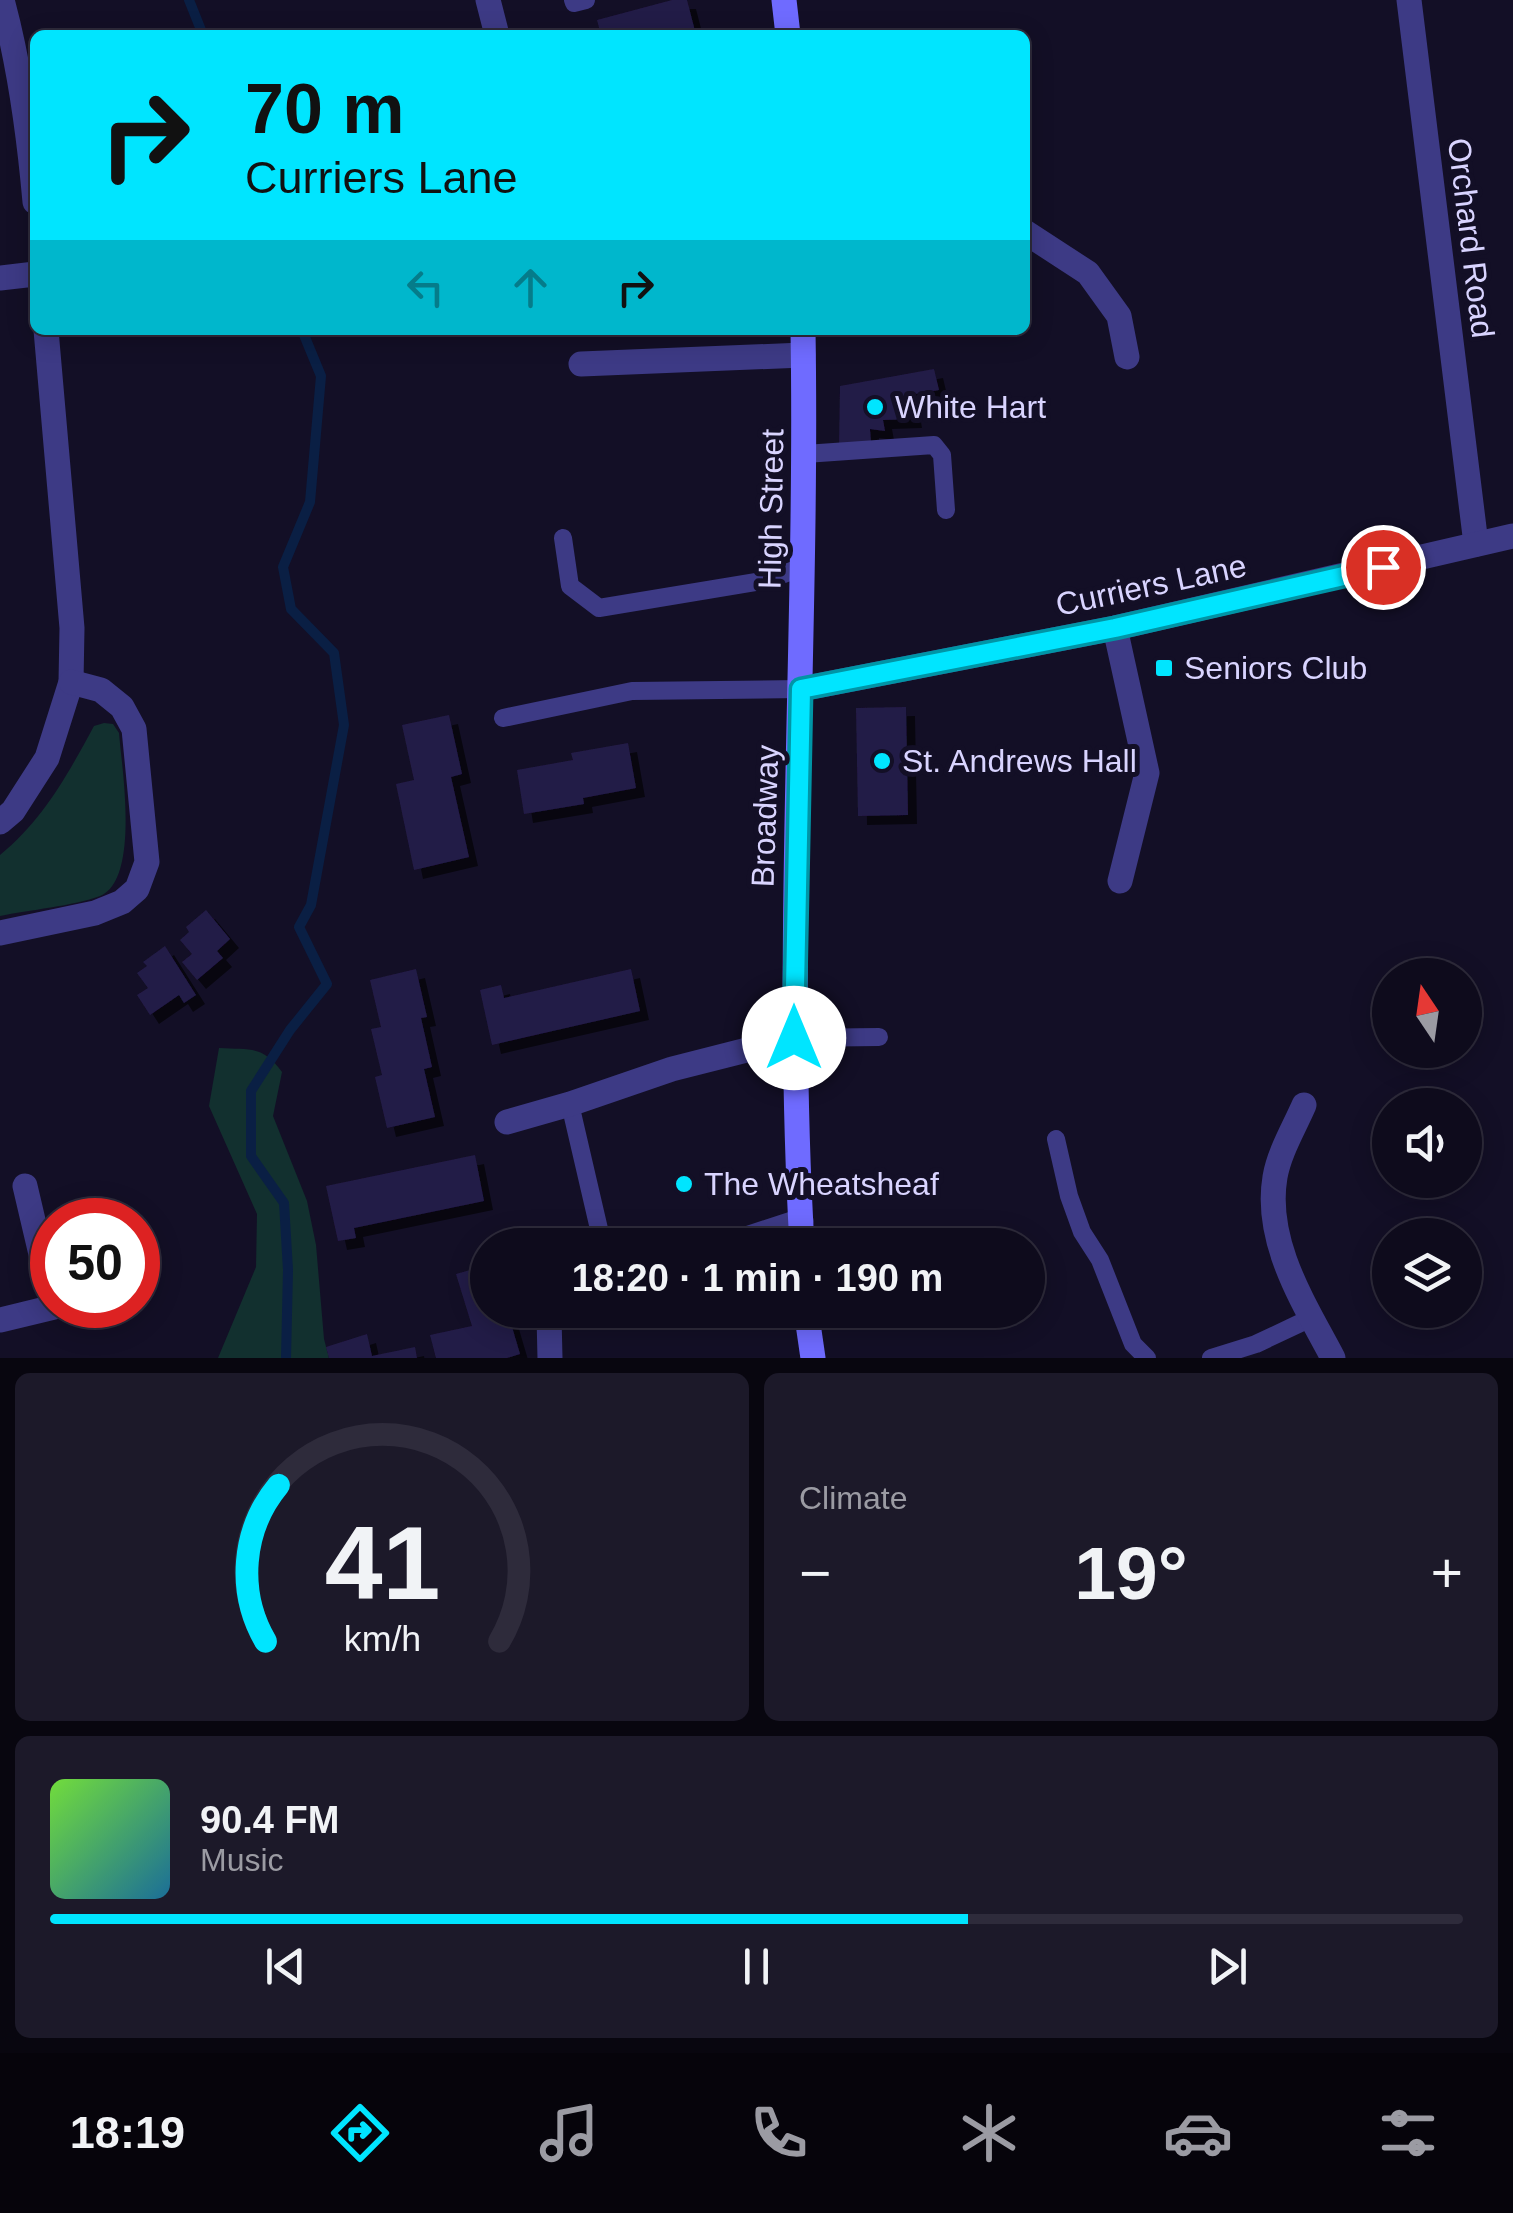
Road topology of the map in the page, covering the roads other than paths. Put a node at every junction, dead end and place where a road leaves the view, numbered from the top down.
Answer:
1 (2, 0) edge
2 (488, 0) edge
3 (573, 0) edge
4 (586, 0) edge
5 (784, 0) edge
6 (1409, 0) edge
7 (496, 30) edge
8 (787, 30) edge
9 (30, 161) edge
10 (1030, 235) edge
11 (30, 275) edge
12 (0, 278) edge
13 (46, 335) edge
14 (803, 342) edge
15 (1127, 357) dead end
16 (581, 364) dead end
17 (805, 454) junction
18 (946, 510) dead end
19 (1513, 536) edge
20 (563, 538) dead end
21 (1476, 544) junction
22 (802, 567) junction
23 (1115, 628) junction
24 (71, 682) junction
25 (801, 689) junction
26 (504, 718) dead end
27 (0, 822) edge
28 (1120, 881) dead end
29 (0, 933) edge
30 (879, 1037) dead end
31 (794, 1038) junction
32 (570, 1104) junction
33 (1304, 1105) dead end
34 (506, 1122) dead end
35 (1056, 1139) dead end
36 (25, 1186) dead end
37 (30, 1207) edge
38 (599, 1228) edge
39 (802, 1228) edge
40 (30, 1313) edge
41 (1312, 1318) junction
42 (0, 1320) edge
43 (549, 1328) edge
44 (809, 1328) edge
45 (550, 1358) edge
46 (814, 1358) edge
47 (1147, 1358) edge
48 (1210, 1358) edge
49 (1333, 1358) edge

1 - 9 street
2 - 7 street
3 - 4 lane
5 - 8 main road
6 - 21 street, Orchard Road
10 - 15 street
11 - 12 street
13 - 24 street
14 - 16 street
14 - 17 main road, High Street
17 - 18 lane
17 - 22 main road, High Street
19 - 21 street, Curriers Lane
20 - 22 lane
21 - 23 street, Curriers Lane
22 - 25 main road, High Street
23 - 25 street, Curriers Lane
23 - 28 street
24 - 27 street
24 - 29 street
25 - 26 lane
25 - 31 main road, Broadway
30 - 31 lane
31 - 32 street
31 - 39 main road, Broadway
32 - 34 street
32 - 38 lane
33 - 41 street
35 - 47 lane
36 - 37 street
40 - 42 street
41 - 48 lane
41 - 49 street
43 - 45 street
44 - 46 main road

